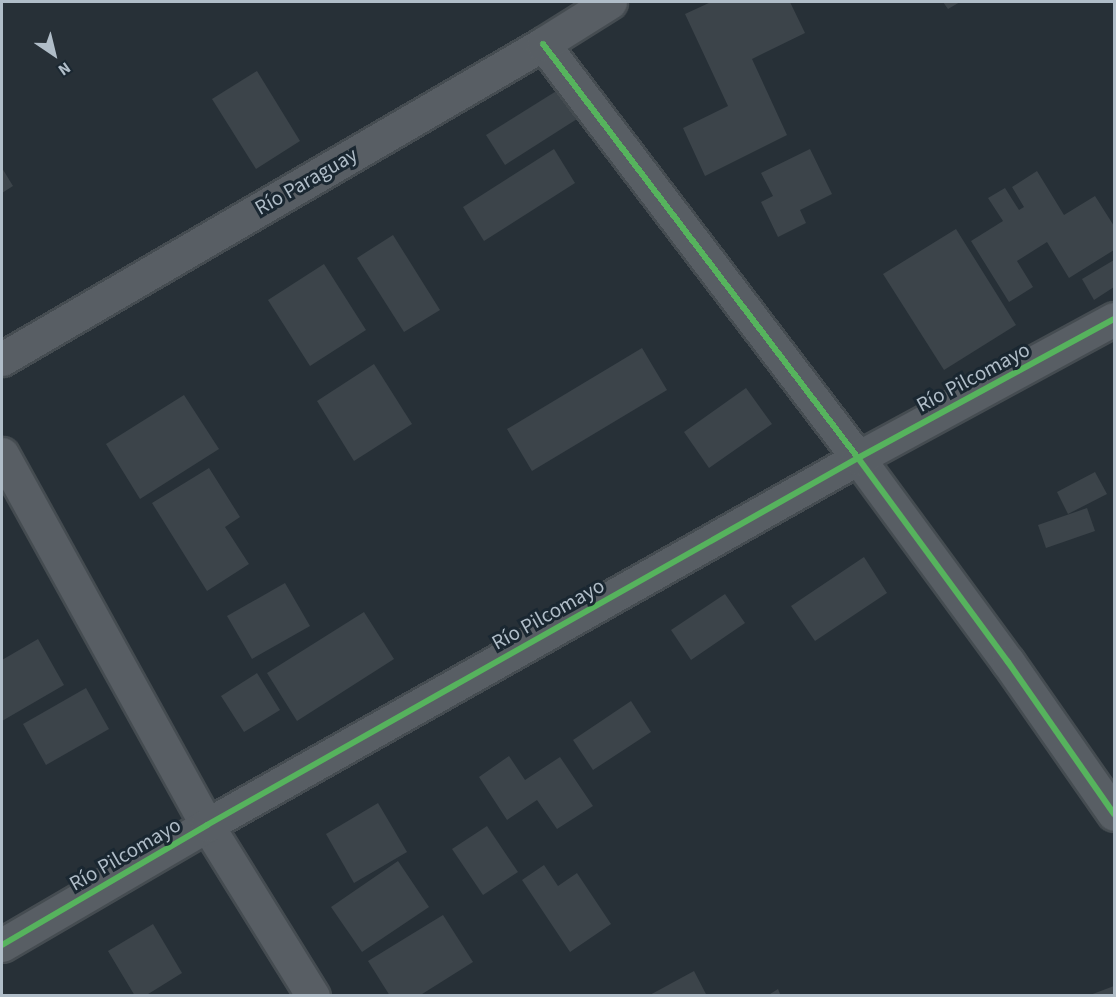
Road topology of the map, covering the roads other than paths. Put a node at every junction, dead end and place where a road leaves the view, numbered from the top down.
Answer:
1 (610, 2) edge
2 (543, 44) junction
3 (1114, 319) edge
4 (2, 359) edge
5 (2, 454) edge
6 (858, 458) junction
7 (1114, 814) edge
8 (207, 825) junction
9 (2, 945) edge
10 (313, 996) edge

1 - 2 street, Río Paraguay
2 - 4 street, Río Paraguay
2 - 6 street
3 - 6 street, Río Pilcomayo
5 - 8 street
6 - 7 street
6 - 8 street, Río Pilcomayo
8 - 9 street, Río Pilcomayo
8 - 10 street

